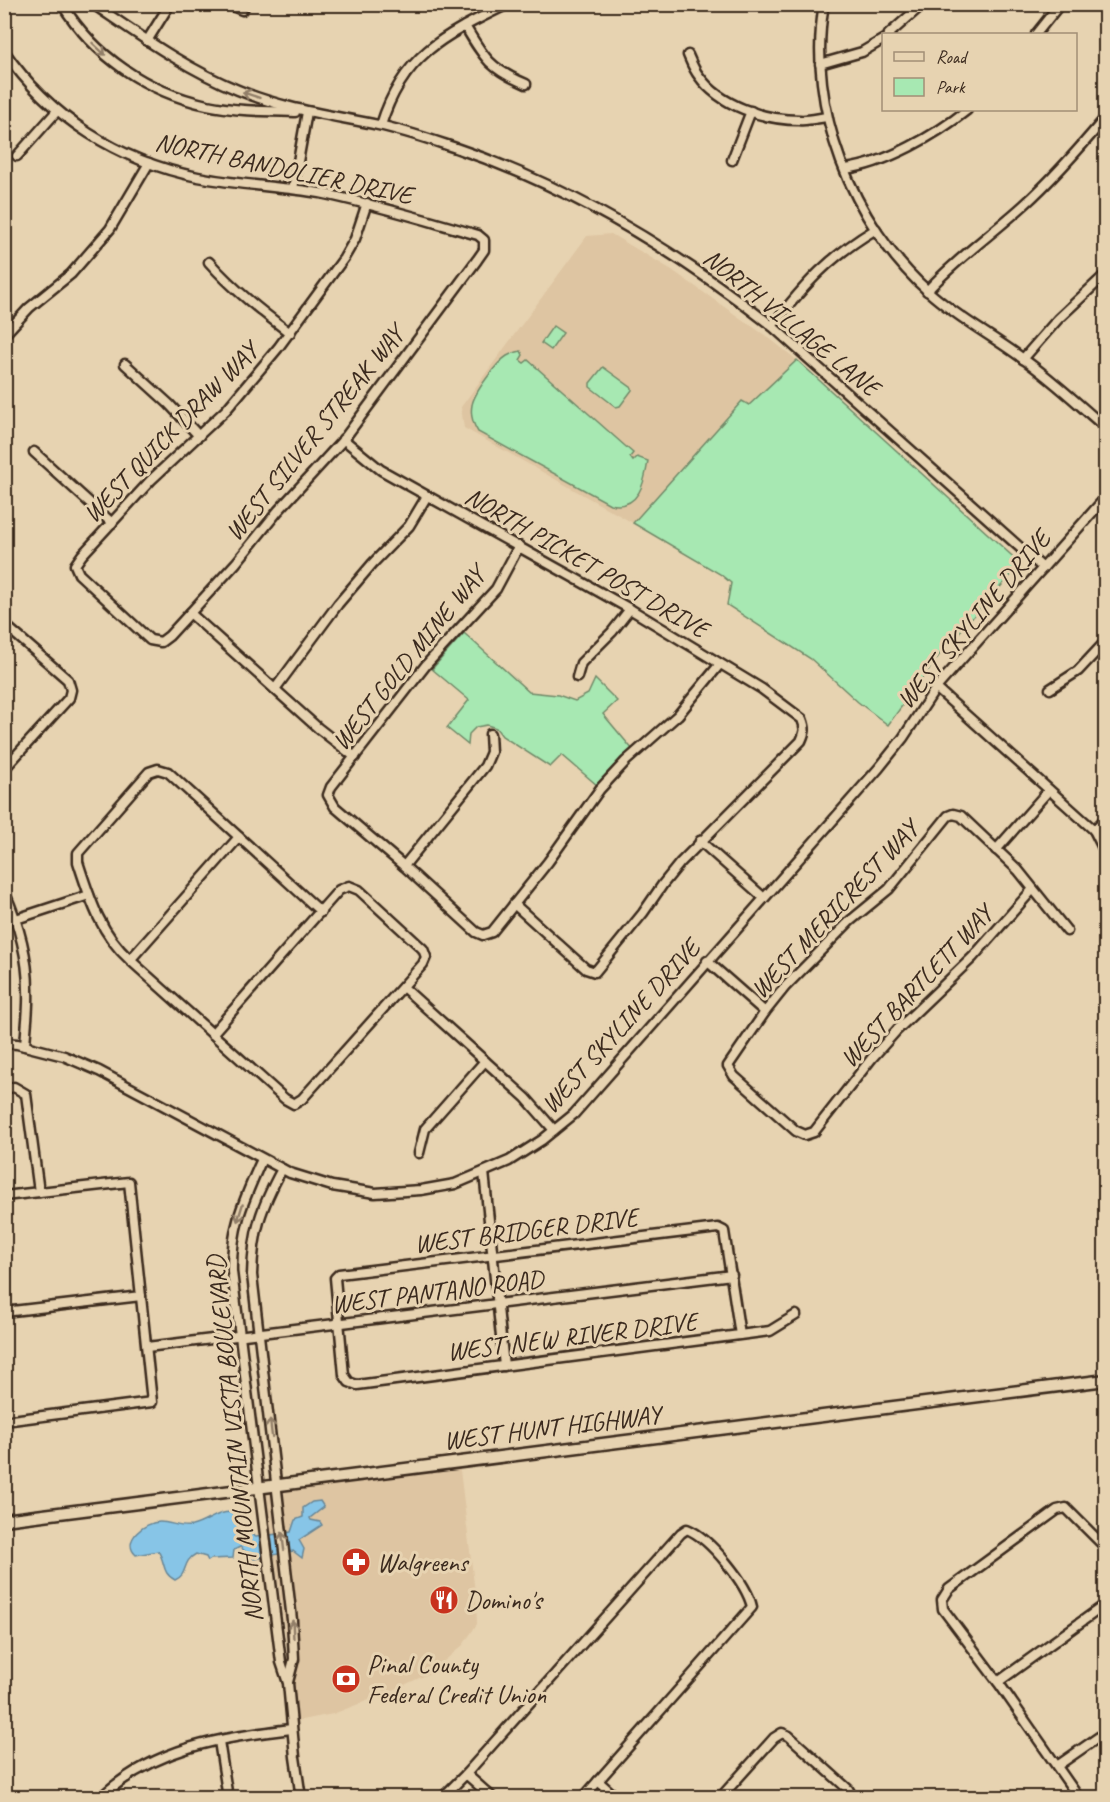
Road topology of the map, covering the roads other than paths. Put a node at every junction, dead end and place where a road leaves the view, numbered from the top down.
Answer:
1 (62, 4) edge
2 (93, 4) edge
3 (170, 4) edge
4 (227, 4) edge
5 (508, 4) edge
6 (824, 4) edge
7 (923, 4) edge
8 (1060, 4) edge
9 (244, 7) edge
10 (465, 26) junction
11 (890, 33) edge
12 (1037, 33) edge
13 (882, 40) edge
14 (147, 41) junction
15 (4, 51) edge
16 (688, 55) dead end
17 (820, 64) junction
18 (526, 84) dead end
19 (57, 111) junction
20 (751, 111) junction
21 (966, 111) edge
22 (307, 112) junction
23 (827, 117) junction
24 (1106, 117) edge
25 (381, 125) junction
26 (17, 156) dead end
27 (732, 160) dead end
28 (149, 163) junction
29 (845, 169) junction
30 (293, 189) junction
31 (367, 203) junction
32 (876, 229) junction
33 (484, 240) joint
34 (209, 262) dead end
35 (1106, 274) edge
36 (927, 291) junction
37 (772, 326) junction
38 (290, 333) junction
39 (4, 335) edge
40 (1023, 359) junction
41 (125, 364) dead end
42 (1106, 428) edge
43 (199, 436) junction
44 (343, 439) junction
45 (34, 452) dead end
46 (427, 496) junction
47 (1106, 497) edge
48 (112, 523) junction
49 (519, 546) junction
50 (1043, 568) junction
51 (630, 609) junction
52 (190, 613) junction
53 (4, 624) edge
54 (1106, 641) edge
55 (161, 642) joint
56 (720, 664) junction
57 (577, 677) dead end
58 (936, 688) junction
59 (275, 689) junction
60 (1050, 689) dead end
61 (490, 734) dead end
62 (355, 757) junction
63 (4, 769) edge
64 (1049, 790) junction
65 (1106, 818) edge
66 (1094, 830) junction
67 (1106, 834) edge
68 (239, 837) junction
69 (700, 841) junction
70 (996, 850) junction
71 (1106, 854) edge
72 (404, 866) junction
73 (1033, 889) junction
74 (4, 891) edge
75 (89, 895) junction
76 (763, 897) junction
77 (514, 904) junction
78 (321, 912) junction
79 (16, 919) junction
80 (1067, 931) dead end
81 (130, 960) junction
82 (707, 961) junction
83 (403, 987) junction
84 (765, 1012) junction
85 (212, 1034) junction
86 (4, 1043) edge
87 (25, 1046) junction
88 (485, 1061) junction
89 (728, 1066) joint
90 (4, 1089) edge
91 (555, 1130) junction
92 (419, 1153) dead end
93 (262, 1159) junction
94 (282, 1169) junction
95 (484, 1172) junction
96 (39, 1192) junction
97 (4, 1196) edge
98 (493, 1256) junction
99 (732, 1275) junction
100 (141, 1296) junction
101 (498, 1304) junction
102 (4, 1312) edge
103 (796, 1315) dead end
104 (338, 1324) junction
105 (259, 1334) junction
106 (740, 1335) junction
107 (240, 1336) junction
108 (147, 1347) junction
109 (504, 1366) junction
110 (1106, 1380) edge
111 (4, 1421) edge
112 (278, 1486) junction
113 (260, 1488) junction
114 (4, 1520) edge
115 (1106, 1548) edge
116 (1106, 1604) edge
117 (998, 1682) junction
118 (288, 1683) junction
119 (291, 1729) junction
120 (1106, 1732) edge
121 (219, 1741) junction
122 (1057, 1766) junction
123 (466, 1774) junction
124 (598, 1781) junction
125 (100, 1797) edge
126 (228, 1797) edge
127 (301, 1797) edge
128 (442, 1797) edge
129 (493, 1797) edge
130 (583, 1797) edge
131 (617, 1797) edge
132 (720, 1797) edge
133 (853, 1797) edge
134 (1079, 1797) edge

1 -> 22 street, NORTH VILLAGE LANE
2 - 14 street, NORTH VILLAGE LANE
3 - 14 street
4 - 9 street
5 - 10 street
6 - 17 street
7 - 11 street
8 - 12 street
10 - 18 street
10 - 25 street
13 - 17 street
22 -> 14 street, NORTH VILLAGE LANE
15 - 19 street, NORTH BANDOLIER DRIVE
16 - 20 street
17 - 23 street
19 - 26 street
19 - 28 street, NORTH BANDOLIER DRIVE
20 - 23 street
20 - 27 street
21 - 29 street
22 - 25 street, NORTH VILLAGE LANE
22 - 30 street
23 - 29 street
24 - 36 street
25 - 37 street, NORTH VILLAGE LANE
28 - 30 street, NORTH BANDOLIER DRIVE
28 - 39 street
29 - 32 street
30 - 31 street, NORTH BANDOLIER DRIVE
31 - 33 street, NORTH BANDOLIER DRIVE
31 - 38 street, WEST QUICK DRAW WAY
32 - 36 street
32 - 37 street
33 - 44 street, WEST SILVER STREAK WAY
34 - 38 street
35 - 40 street
36 - 40 street
37 - 50 street, NORTH VILLAGE LANE
38 - 43 street, WEST QUICK DRAW WAY
40 - 42 street
41 - 43 street
43 - 48 street, WEST QUICK DRAW WAY
44 - 46 street, NORTH PICKET POST DRIVE
44 - 52 street, WEST SILVER STREAK WAY
45 - 48 street
46 - 49 street, NORTH PICKET POST DRIVE
46 - 59 street
47 - 50 street, WEST SKYLINE DRIVE
48 - 55 street, WEST QUICK DRAW WAY
49 - 51 street, NORTH PICKET POST DRIVE
49 - 62 street, WEST GOLD MINE WAY
50 - 58 street, WEST SKYLINE DRIVE
51 - 56 street, NORTH PICKET POST DRIVE
51 - 57 street
52 - 55 street, WEST SILVER STREAK WAY
52 - 59 street
53 - 63 street
54 - 60 street
56 - 69 street, NORTH PICKET POST DRIVE
56 - 77 street
58 - 64 street
58 - 76 street, WEST SKYLINE DRIVE
59 - 62 street
61 - 72 street
62 - 72 street, WEST GOLD MINE WAY
64 - 66 street
64 - 70 street
65 - 66 street
66 - 67 street
66 - 71 street
68 - 75 street
68 - 78 street
68 - 81 street
69 - 76 street
69 - 77 street
70 - 73 street
70 - 84 street, WEST MERICREST WAY
72 - 77 street
73 - 80 street
73 - 89 street, WEST BARTLETT WAY
74 - 79 street
75 - 79 street
75 - 81 street
76 - 82 street, WEST SKYLINE DRIVE
78 - 83 street
78 - 85 street
79 - 87 street
81 - 85 street
82 - 84 street
82 - 91 street, WEST SKYLINE DRIVE
83 - 85 street
83 - 88 street
84 - 89 street, WEST MERICREST WAY
86 - 87 street, WEST SKYLINE DRIVE
87 - 93 street, WEST SKYLINE DRIVE
88 - 91 street
88 - 92 street
90 - 96 street
91 - 95 street, WEST SKYLINE DRIVE
93 - 94 street, WEST SKYLINE DRIVE
93 -> 107 street, NORTH MOUNTAIN VISTA BOULEVARD
94 - 95 street, WEST SKYLINE DRIVE
94 - 105 street, NORTH MOUNTAIN VISTA BOULEVARD
95 - 98 street
96 - 97 street
96 - 100 street
98 - 99 street, WEST BRIDGER DRIVE
98 - 101 street
98 - 104 street, WEST BRIDGER DRIVE
99 - 101 street, WEST PANTANO ROAD
99 - 106 street
100 - 102 street
100 - 108 street
101 - 104 street, WEST PANTANO ROAD
101 - 109 street
103 - 106 street, WEST NEW RIVER DRIVE
104 - 105 street, WEST PANTANO ROAD
104 - 109 street, WEST NEW RIVER DRIVE
105 - 107 street, WEST PANTANO ROAD
112 -> 105 street, NORTH MOUNTAIN VISTA BOULEVARD
106 - 109 street, WEST NEW RIVER DRIVE
107 - 108 street, WEST PANTANO ROAD
107 - 113 street, NORTH MOUNTAIN VISTA BOULEVARD
108 - 111 street
110 - 112 main road, WEST HUNT HIGHWAY
112 - 113 main road, WEST HUNT HIGHWAY
118 -> 112 street, NORTH MOUNTAIN VISTA BOULEVARD
113 - 114 main road, WEST HUNT HIGHWAY
113 - 118 street, NORTH MOUNTAIN VISTA BOULEVARD
115 - 117 street
116 - 117 street
117 - 122 street
118 - 119 street, NORTH MOUNTAIN VISTA BOULEVARD
119 - 121 street
119 - 127 street, NORTH MOUNTAIN VISTA BOULEVARD
120 - 122 street
121 - 125 street
121 - 126 street
122 - 134 street
123 - 124 street
123 - 128 street
123 - 129 street
124 - 130 street
124 - 131 street
132 - 133 street

